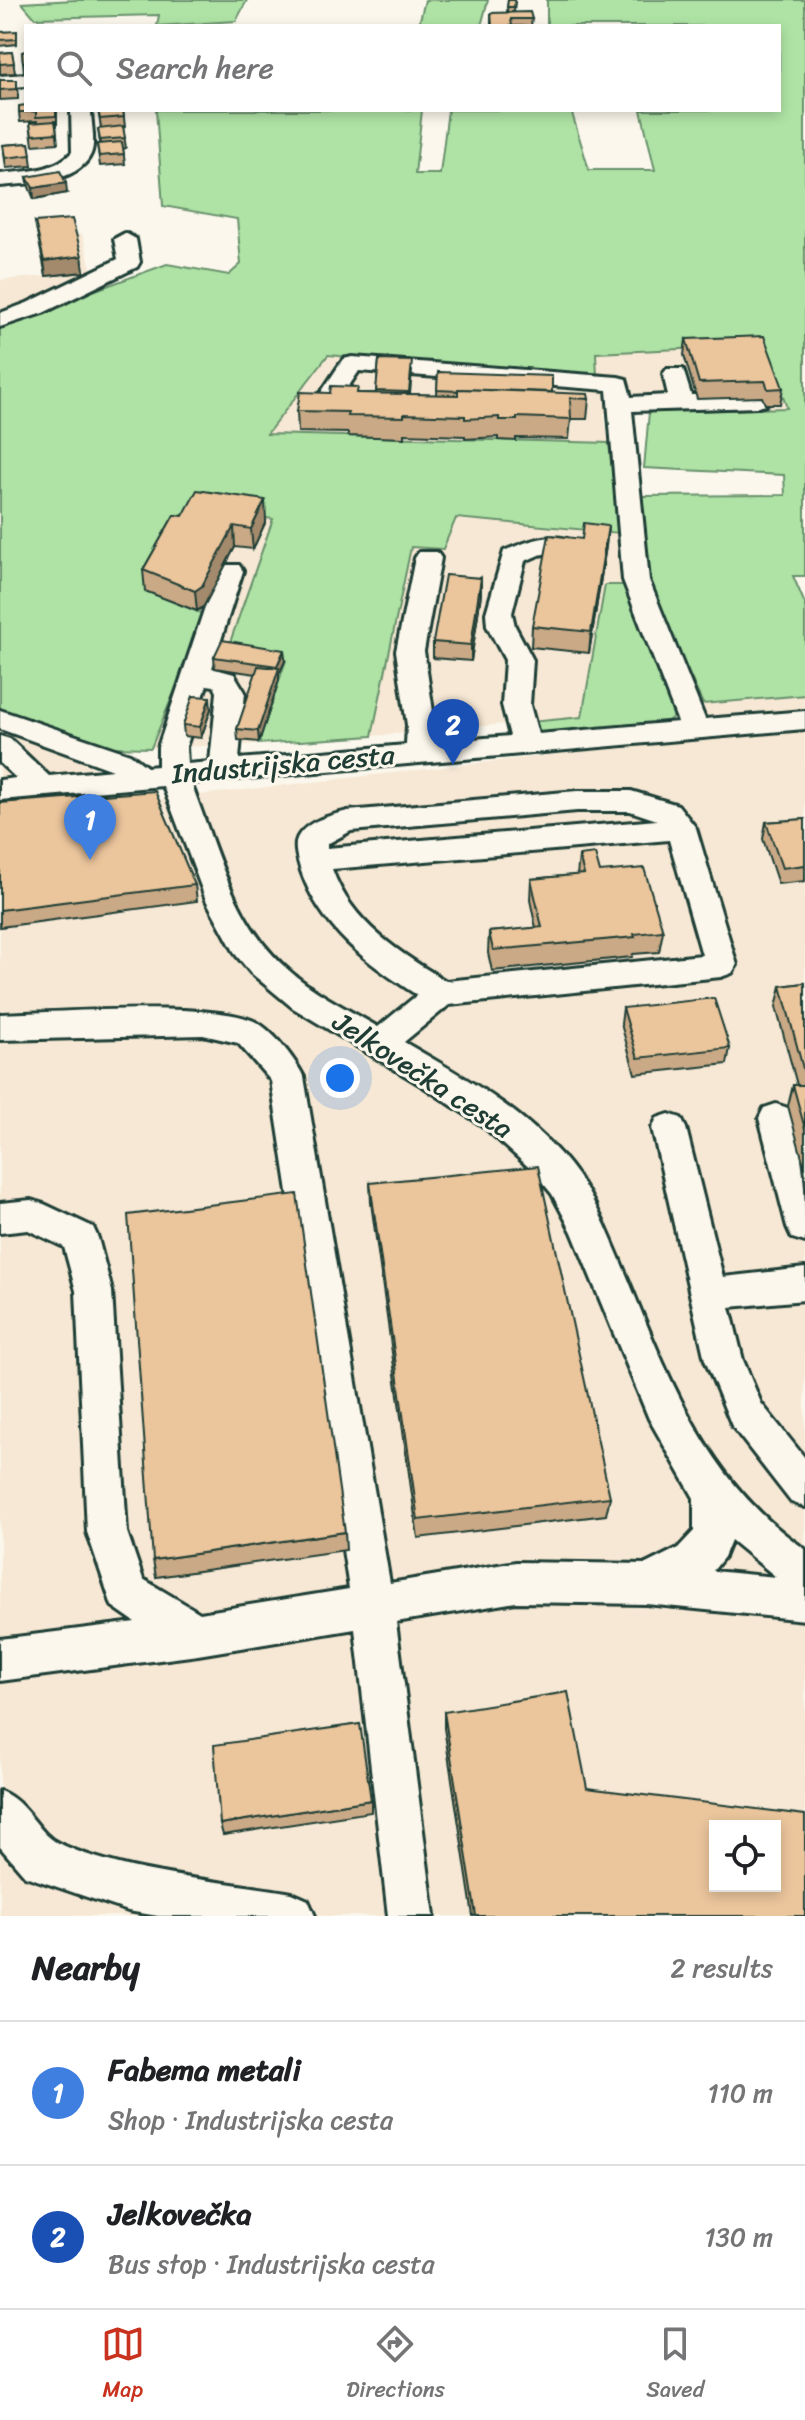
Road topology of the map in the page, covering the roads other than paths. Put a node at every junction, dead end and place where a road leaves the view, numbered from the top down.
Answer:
1 (24, 80) edge
2 (0, 82) edge
3 (81, 112) edge
4 (0, 180) edge
5 (125, 239) dead end
6 (0, 320) edge
7 (675, 374) dead end
8 (758, 400) edge
9 (326, 403) edge
10 (681, 403) junction
11 (620, 404) junction
12 (558, 544) edge
13 (428, 558) dead end
14 (230, 571) dead end
15 (196, 673) junction
16 (0, 719) edge
17 (805, 720) edge
18 (695, 729) junction
19 (527, 744) junction
20 (0, 746) edge
21 (420, 753) junction
22 (224, 769) junction
23 (173, 774) junction
24 (136, 777) junction
25 (42, 786) junction
26 (0, 790) edge
27 (441, 994) junction
28 (0, 1027) edge
29 (379, 1044) junction
30 (776, 1118) dead end
31 (669, 1128) dead end
32 (0, 1218) edge
33 (805, 1227) edge
34 (805, 1284) edge
35 (707, 1294) junction
36 (805, 1489) edge
37 (714, 1495) junction
38 (805, 1573) edge
39 (646, 1584) junction
40 (805, 1600) edge
41 (373, 1608) junction
42 (198, 1634) junction
43 (0, 1660) edge
44 (0, 1813) edge
45 (292, 1916) edge
46 (411, 1916) edge

1 - 2 street
3 - 4 street
5 - 6 street
7 - 10 street
8 - 10 street
9 - 11 street
10 - 11 street
11 - 18 street
12 - 19 street
13 - 21 street
14 - 15 street
15 - 22 street
15 - 23 street
16 - 24 street
17 - 18 street, Industrijska cesta
18 - 19 street, Industrijska cesta
19 - 21 street, Industrijska cesta
20 - 25 street
21 - 22 street, Industrijska cesta
22 - 23 street, Industrijska cesta
23 - 24 street, Industrijska cesta
23 - 29 street, Jelkovečka cesta
24 - 25 street, Industrijska cesta
25 - 26 street, Industrijska cesta
27 - 27 street
27 - 29 street
28 - 41 street
29 - 37 street, Jelkovečka cesta
30 - 33 street
31 - 35 street
32 - 42 street
34 - 35 street
35 - 36 street
37 - 38 street, Jelkovečka cesta
37 - 39 street
39 - 40 street
39 - 41 street
41 - 42 street
41 - 46 street
42 - 43 street
44 - 45 street

